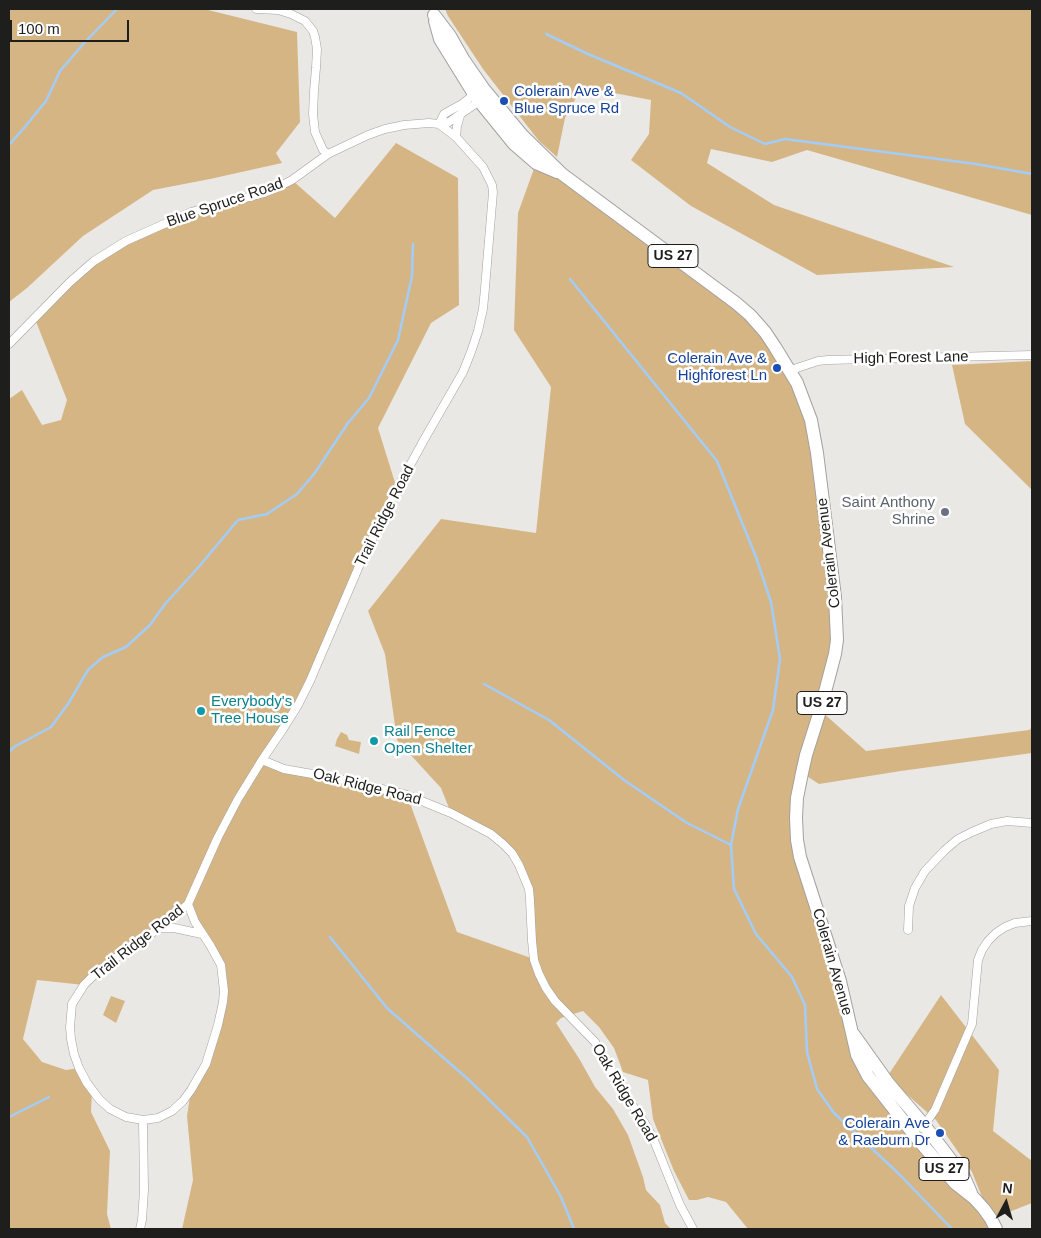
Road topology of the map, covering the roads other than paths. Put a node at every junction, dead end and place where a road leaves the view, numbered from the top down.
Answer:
1 (256, 9) edge
2 (433, 12) edge
3 (481, 95) junction
4 (460, 116) junction
5 (439, 124) junction
6 (456, 137) junction
7 (328, 154) junction
8 (9, 344) edge
9 (1032, 355) edge
10 (791, 370) junction
11 (262, 760) junction
12 (1032, 823) edge
13 (188, 904) junction
14 (1032, 921) edge
15 (160, 928) junction
16 (908, 930) dead end
17 (202, 934) junction
18 (851, 1032) junction
19 (143, 1120) junction
20 (924, 1125) junction
21 (916, 1137) junction
22 (974, 1198) junction
23 (140, 1229) edge
24 (693, 1229) edge
25 (996, 1229) edge

1 - 7 street
2 - 3 main road, Colerain Avenue / US 27
3 - 4 street, Blue Spruce Road
3 - 5 street
3 - 10 main road, Colerain Avenue / US 27
4 - 5 street, Blue Spruce Road
4 - 6 street
5 - 6 street, Trail Ridge Road
5 - 7 street, Blue Spruce Road
6 - 11 street, Trail Ridge Road
7 - 8 street, Blue Spruce Road
9 - 10 street, High Forest Lane
10 - 18 main road, Colerain Avenue / US 27
11 - 13 street, Trail Ridge Road
11 - 24 street, Oak Ridge Road
12 - 16 street
13 - 15 street, Trail Ridge Road
13 - 17 street, Trail Ridge Road
14 - 20 street
15 - 17 street
15 - 19 street, Trail Ridge Road
17 - 19 street, Trail Ridge Road
18 - 20 main road, Colerain Avenue / US 27
18 - 21 main road, Colerain Avenue / US 27
19 - 23 street
20 - 21 street
20 - 22 main road, Colerain Avenue / US 27
21 - 22 main road, Colerain Avenue / US 27
22 - 25 main road, Colerain Avenue / US 27

